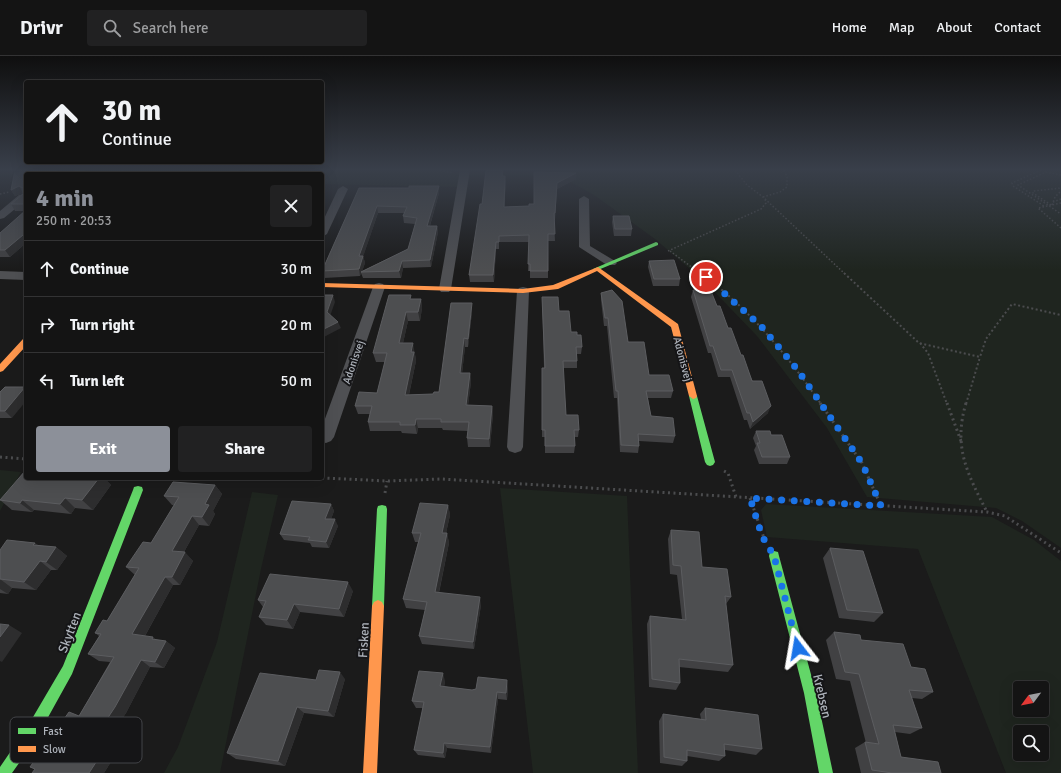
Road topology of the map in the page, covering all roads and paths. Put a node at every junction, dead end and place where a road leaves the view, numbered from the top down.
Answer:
1 (15, 203) edge
2 (336, 203) edge
3 (460, 203) edge
4 (584, 203) edge
5 (766, 203) edge
6 (770, 203) edge
7 (1040, 203) edge
8 (1044, 203) edge
9 (1057, 203) edge
10 (1052, 204) joint
11 (1044, 206) junction
12 (1048, 206) junction
13 (1061, 214) edge
14 (0, 216) edge
15 (1061, 228) edge
16 (324, 230) edge
17 (656, 244) dead end
18 (611, 263) junction
19 (598, 269) junction
20 (0, 275) edge
21 (20, 275) edge
22 (324, 285) edge
23 (379, 287) junction
24 (446, 289) junction
25 (523, 291) junction
26 (1061, 315) edge
27 (24, 343) edge
28 (919, 343) junction
29 (980, 357) junction
30 (0, 369) edge
31 (326, 437) dead end
32 (962, 444) junction
33 (515, 447) dead end
34 (0, 458) edge
35 (24, 459) edge
36 (710, 462) joint
37 (324, 478) edge
38 (138, 490) dead end
39 (736, 497) junction
40 (750, 498) junction
41 (881, 506) junction
42 (382, 509) dead end
43 (987, 512) junction
44 (1061, 553) edge
45 (774, 556) joint
46 (41, 717) edge
47 (11, 763) edge
48 (4, 773) edge
49 (370, 773) edge
50 (826, 773) edge

1 - 14 street
2 - 16 street
3 - 24 street
4 - 18 street
5 - 41 path
6 - 28 path
7 - 11 path
8 - 12 path
9 - 10 path
10 - 12 path
11 - 12 path
11 - 15 path
12 - 13 path
17 - 18 street
18 - 19 street
19 - 25 street
19 - 36 street, Adonisvej
20 - 21 street
22 - 23 street
23 - 24 street
23 - 31 street, Adonisvej
24 - 25 street
25 - 33 street
26 - 29 path
27 - 30 street
28 - 29 path
28 - 32 path
29 - 32 path
32 - 43 path
34 - 35 path
36 - 39 path
37 - 39 path
38 - 46 street, Skytten
39 - 40 path
40 - 41 path
40 - 45 path
41 - 43 path
42 - 49 street, Fisken
43 - 44 path
45 - 50 street, Krebsen
47 - 48 street, Skytten

